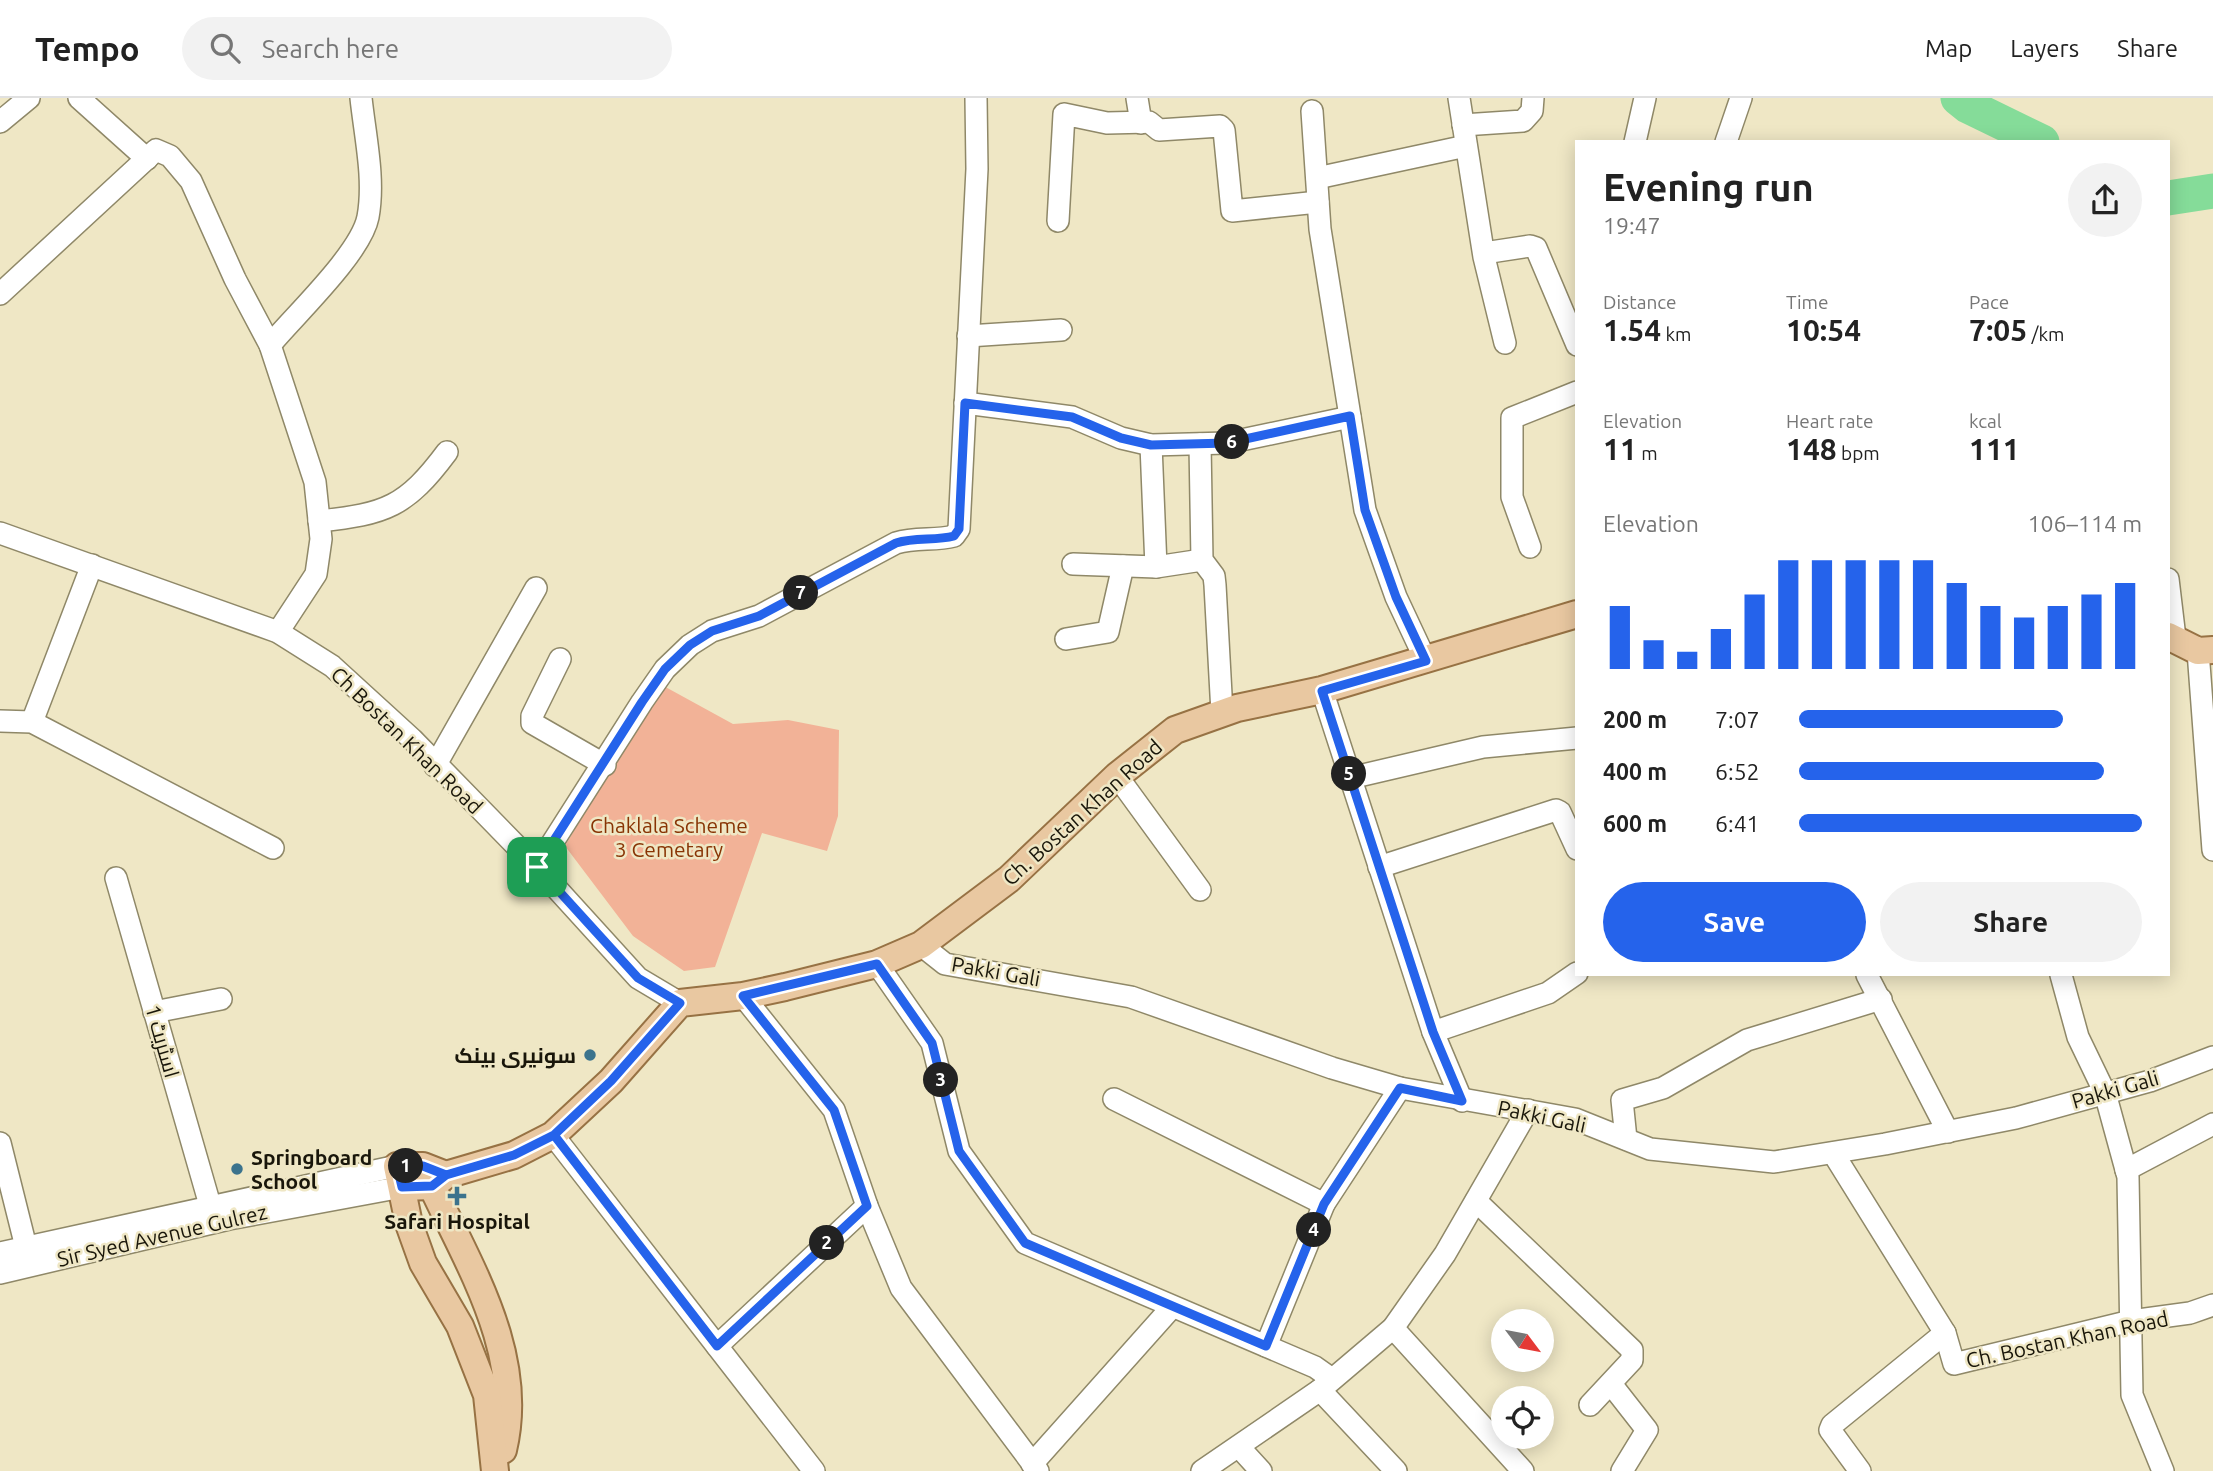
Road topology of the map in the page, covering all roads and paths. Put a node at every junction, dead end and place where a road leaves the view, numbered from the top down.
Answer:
1 (29, 98) edge
2 (79, 98) edge
3 (361, 98) edge
4 (976, 98) edge
5 (1137, 98) edge
6 (1459, 98) edge
7 (1533, 98) edge
8 (1645, 98) edge
9 (1741, 98) edge
10 (1312, 111) dead end
11 (0, 122) edge
12 (1141, 123) junction
13 (1464, 135) junction
14 (1635, 140) edge
15 (1727, 140) edge
16 (147, 159) junction
17 (1317, 178) junction
18 (1318, 202) junction
19 (1058, 221) dead end
20 (1484, 253) junction
21 (0, 294) edge
22 (1061, 330) dead end
23 (968, 336) junction
24 (1575, 340) edge
25 (1505, 342) dead end
26 (270, 345) junction
27 (1575, 393) edge
28 (965, 403) junction
29 (1350, 416) junction
30 (1200, 444) junction
31 (1151, 445) junction
32 (447, 452) dead end
33 (319, 521) junction
34 (0, 533) edge
35 (1530, 547) dead end
36 (1202, 560) junction
37 (1073, 564) dead end
38 (92, 565) junction
39 (1123, 566) junction
40 (1156, 567) junction
41 (536, 588) dead end
42 (2170, 608) edge
43 (1575, 615) edge
44 (278, 632) junction
45 (2172, 637) edge
46 (1066, 639) dead end
47 (2206, 651) edge
48 (560, 659) dead end
49 (1426, 661) junction
50 (1322, 691) junction
51 (1222, 713) junction
52 (0, 721) edge
53 (32, 722) junction
54 (1575, 738) edge
55 (605, 765) junction
56 (435, 766) junction
57 (1117, 776) junction
58 (1350, 778) junction
59 (1575, 845) edge
60 (273, 848) dead end
61 (2213, 850) edge
62 (537, 867) junction
63 (1379, 867) junction
64 (116, 878) dead end
65 (1200, 890) dead end
66 (921, 944) junction
67 (877, 964) junction
68 (1575, 974) edge
69 (1868, 976) edge
70 (2061, 976) edge
71 (743, 996) junction
72 (221, 999) dead end
73 (1881, 999) junction
74 (680, 1003) junction
75 (154, 1012) junction
76 (1433, 1032) junction
77 (2213, 1057) edge
78 (1400, 1088) junction
79 (2105, 1093) junction
80 (1114, 1099) dead end
81 (1462, 1101) junction
82 (1528, 1110) junction
83 (2213, 1124) edge
84 (1948, 1132) junction
85 (554, 1135) junction
86 (1626, 1139) junction
87 (0, 1143) edge
88 (1833, 1153) junction
89 (2126, 1170) junction
90 (420, 1176) junction
91 (1476, 1201) junction
92 (1324, 1204) junction
93 (209, 1205) junction
94 (867, 1206) junction
95 (26, 1247) junction
96 (0, 1253) edge
97 (0, 1273) edge
98 (2213, 1305) edge
99 (1172, 1307) junction
100 (2131, 1321) junction
101 (1392, 1328) junction
102 (1945, 1333) junction
103 (717, 1346) junction
104 (1266, 1346) junction
105 (1326, 1384) junction
106 (1611, 1384) junction
107 (1590, 1405) dead end
108 (1239, 1447) junction
109 (1035, 1467) edge
110 (497, 1471) edge
111 (814, 1471) edge
112 (1202, 1471) edge
113 (1261, 1471) edge
114 (1396, 1471) edge
115 (1522, 1471) edge
116 (1622, 1471) edge
117 (1860, 1471) edge
118 (2163, 1471) edge

1 - 11 street
2 - 16 street
3 - 26 street
4 - 23 street
5 - 12 street
6 - 13 street
7 - 13 street
8 - 14 street
9 - 15 street
10 - 17 street
12 - 18 street
12 - 19 street
13 - 17 street
13 - 20 street
16 - 21 street
16 - 26 street
17 - 18 street
18 - 29 street
20 - 24 street
20 - 25 street
22 - 23 street
23 - 28 street
26 - 33 street
27 - 35 street
28 - 31 street
28 - 55 street
29 - 30 street
29 - 49 street
30 - 31 street
30 - 36 street
31 - 40 street
32 - 33 street
33 - 44 street
34 - 38 street, Ch Bostan Khan Road
36 - 40 street
36 - 51 street
37 - 39 street
38 - 44 street, Ch Bostan Khan Road
38 - 53 street
39 - 40 street
39 - 46 street
41 - 56 street
42 - 45 street
43 - 49 main road, Ch. Bostan Khan Road
44 - 56 street, Ch Bostan Khan Road
45 - 47 main road
47 - 61 street
48 - 55 street
49 - 50 main road, Ch. Bostan Khan Road
50 - 51 main road, Ch. Bostan Khan Road
50 - 58 street
51 - 57 main road, Ch. Bostan Khan Road
52 - 53 street
53 - 60 street
54 - 58 street
55 - 62 street
56 - 62 street, Ch Bostan Khan Road
57 - 65 street
57 - 66 main road, Ch. Bostan Khan Road
58 - 63 street
59 - 63 street
62 - 74 street, Ch Bostan Khan Road
63 - 76 street
64 - 75 street, اسٹریٹ 1
66 - 67 main road, Ch. Bostan Khan Road
66 - 78 street, Pakki Gali
67 - 71 main road, Ch. Bostan Khan Road
67 - 99 street
68 - 76 street
69 - 73 street
70 - 79 street
71 - 74 main road, Ch. Bostan Khan Road
71 - 94 street
72 - 75 street
73 - 84 street
73 - 86 street
74 - 85 main road, Sir Syed Avenue Gulrez
75 - 93 street, اسٹریٹ 1
76 - 81 street
77 - 79 street, Pakki Gali
78 - 81 street, Pakki Gali
78 - 92 street
79 - 84 street, Pakki Gali
79 - 89 street
80 - 92 street
81 - 82 street, Pakki Gali
82 - 86 street, Pakki Gali
82 - 91 street
83 - 89 street
84 - 88 street, Pakki Gali
85 - 90 main road, Sir Syed Avenue Gulrez
85 - 103 street
86 - 88 street, Pakki Gali
87 - 95 street
88 - 102 street, Ch. Bostan Khan Road
89 - 100 street
90 - 93 street, Sir Syed Avenue Gulrez
90 - 97 street, Sir Syed Avenue Gulrez
90 - 110 main road
90 - 110 main road
91 - 101 street
91 - 106 street
92 - 104 street
93 - 95 street, Sir Syed Avenue Gulrez
94 - 103 street
94 - 109 street
95 - 96 street, Sir Syed Avenue Gulrez
98 - 100 street, Ch. Bostan Khan Road
99 - 104 street
99 - 109 street
100 - 102 street, Ch. Bostan Khan Road
100 - 118 street
101 - 105 street
101 - 115 street
102 - 117 street
103 - 111 street
104 - 105 street
105 - 108 street
105 - 114 street
106 - 107 street
106 - 116 street
108 - 112 street
108 - 113 street

